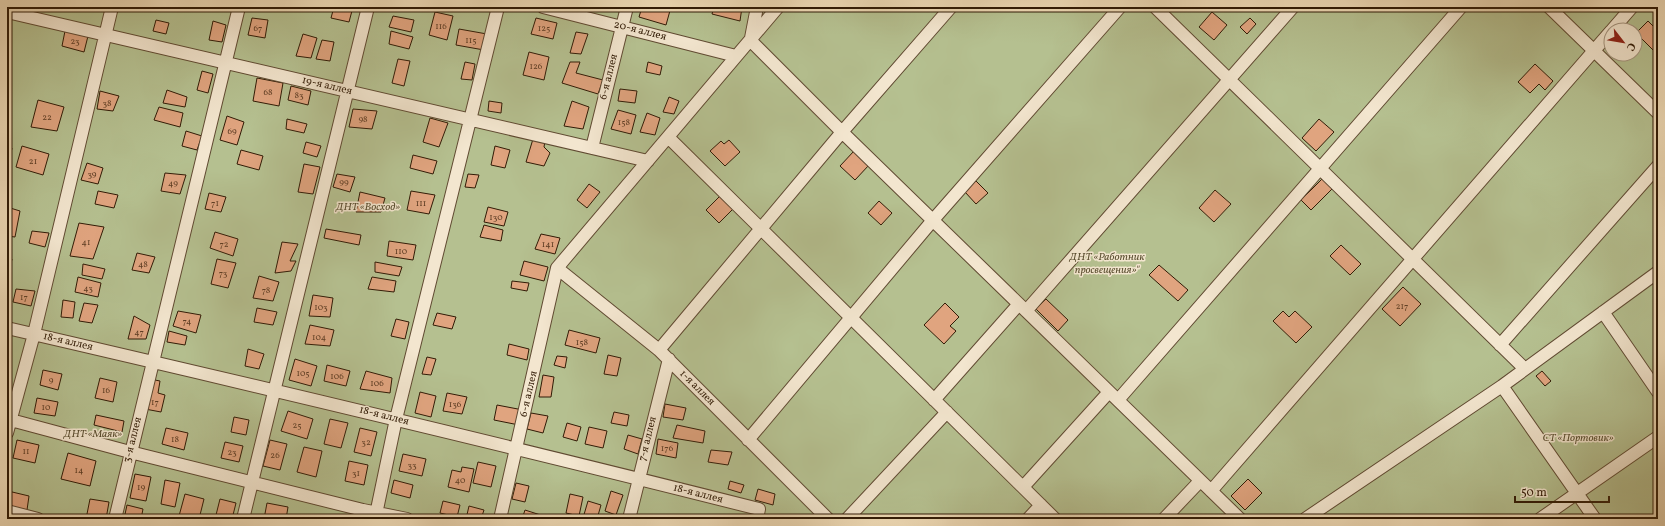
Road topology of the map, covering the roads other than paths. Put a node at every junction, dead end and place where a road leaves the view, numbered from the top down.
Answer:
1 (112, 7) edge
2 (239, 7) edge
3 (368, 7) edge
4 (498, 7) edge
5 (543, 7) edge
6 (627, 7) edge
7 (757, 7) edge
8 (778, 7) edge
9 (951, 7) edge
10 (1120, 7) edge
11 (1155, 7) edge
12 (1293, 7) edge
13 (1461, 7) edge
14 (1549, 7) edge
15 (1632, 7) edge
16 (7, 12) edge
17 (1618, 22) edge
18 (622, 27) junction
19 (106, 34) junction
20 (1603, 39) edge
21 (750, 40) junction
22 (1594, 50) junction
23 (736, 56) junction
24 (225, 62) junction
25 (1229, 80) junction
26 (347, 91) junction
27 (1658, 113) edge
28 (472, 120) junction
29 (842, 132) junction
30 (668, 137) junction
31 (592, 148) junction
32 (648, 161) junction
33 (1658, 166) edge
34 (1320, 169) junction
35 (933, 220) junction
36 (761, 229) junction
37 (1412, 259) junction
38 (557, 268) junction
39 (1658, 272) edge
40 (1023, 308) junction
41 (1603, 312) junction
42 (851, 318) junction
43 (7, 328) edge
44 (34, 334) junction
45 (1500, 345) junction
46 (659, 350) junction
47 (669, 359) junction
48 (153, 362) junction
49 (1525, 369) junction
50 (1502, 386) junction
51 (274, 390) junction
52 (1109, 392) junction
53 (1658, 392) edge
54 (934, 400) junction
55 (1118, 400) junction
56 (946, 412) junction
57 (9, 419) edge
58 (396, 419) junction
59 (7, 433) edge
60 (1658, 436) edge
61 (748, 440) junction
62 (516, 450) junction
63 (130, 452) junction
64 (638, 479) junction
65 (1200, 481) junction
66 (251, 482) junction
67 (1022, 487) junction
68 (1211, 491) junction
69 (1577, 493) junction
70 (1041, 505) junction
71 (7, 511) edge
72 (758, 514) edge
73 (376, 516) edge
74 (38, 519) edge
75 (115, 519) edge
76 (243, 519) edge
77 (407, 519) edge
78 (500, 519) edge
79 (629, 519) edge
80 (828, 519) edge
81 (847, 519) edge
82 (1028, 519) edge
83 (1056, 519) edge
84 (1164, 519) edge
85 (1240, 519) edge
86 (1305, 519) edge
87 (1540, 519) edge
88 (1595, 519) edge

1 - 19 street
2 - 24 street, 3-я аллея
3 - 26 street
4 - 28 street
5 - 18 street, 20-я аллея
6 - 18 street, 6-я аллея
7 - 21 street
8 - 21 street
9 - 29 street
10 - 35 street
11 - 25 street
12 - 25 street
13 - 34 street
14 - 22 street
15 - 17 street
16 - 19 street, 19-я аллея
18 - 23 street, 20-я аллея
18 - 31 street, 6-я аллея
19 - 24 street, 19-я аллея
19 - 44 street
20 - 22 street
21 - 23 street
21 - 29 street
22 - 27 street
22 - 37 street
23 - 30 street
24 - 26 street, 19-я аллея
24 - 48 street, 3-я аллея
25 - 34 street
25 - 40 street
26 - 28 street, 19-я аллея
26 - 51 street
28 - 31 street, 19-я аллея
28 - 58 street
29 - 35 street
29 - 36 street
30 - 32 street
30 - 36 street
31 - 32 street, 19-я аллея
32 - 38 street
33 - 45 street
34 - 37 street
34 - 55 street
35 - 40 street
35 - 42 street
36 - 42 street
36 - 46 street
37 - 45 street
37 - 68 street
38 - 46 street, 1-я аллея
38 - 62 street, 6-я аллея
39 - 41 street
40 - 52 street
40 - 54 street
41 - 49 street
41 - 53 street
42 - 54 street
42 - 61 street
43 - 44 street, 18-я аллея
44 - 48 street, 18-я аллея
44 - 57 street
45 - 49 street
46 - 47 street, 1-я аллея
47 - 61 street, 1-я аллея
47 - 64 street, 7-я аллея
48 - 51 street, 18-я аллея
48 - 63 street, 3-я аллея
49 - 50 street
50 - 69 street
50 - 86 street
51 - 58 street, 18-я аллея
51 - 66 street
52 - 55 street
52 - 67 street
54 - 56 street
55 - 65 street
56 - 67 street
56 - 81 street
57 - 59 street
57 - 63 street
58 - 62 street, 18-я аллея
58 - 73 street
60 - 69 street
61 - 80 street, 1-я аллея
62 - 64 street, 18-я аллея
62 - 78 street, 6-я аллея
63 - 66 street
63 - 75 street, 3-я аллея
64 - 72 street, 18-я аллея
64 - 79 street, 7-я аллея
65 - 68 street
65 - 84 street
66 - 73 street
66 - 76 street
67 - 70 street
68 - 85 street
69 - 87 street
69 - 88 street
70 - 82 street
70 - 83 street
71 - 74 street
73 - 77 street

